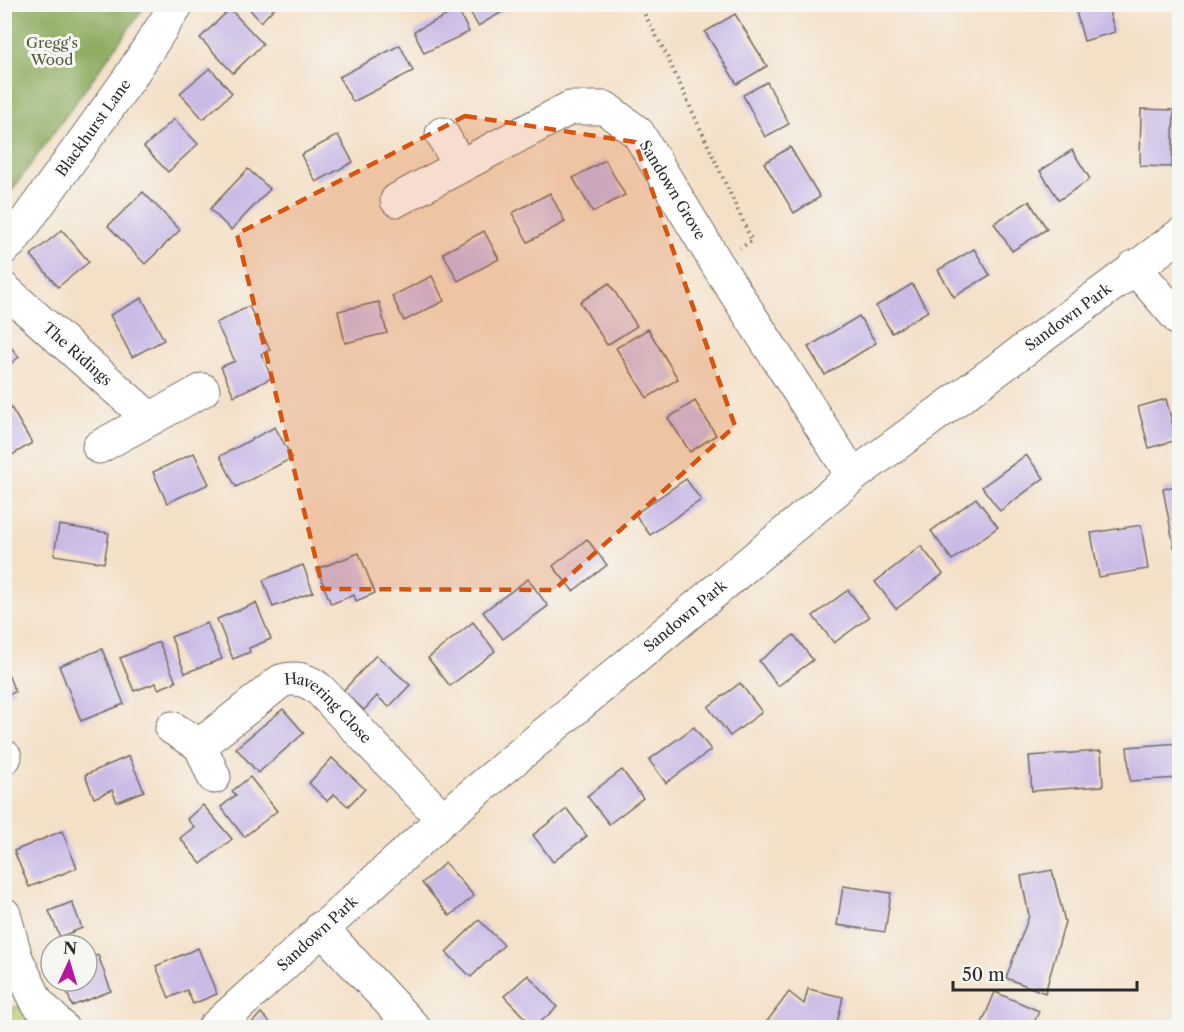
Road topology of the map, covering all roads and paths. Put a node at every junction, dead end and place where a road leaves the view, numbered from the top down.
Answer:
1 (177, 4) edge
2 (639, 4) edge
3 (442, 134) dead end
4 (460, 166) junction
5 (397, 200) dead end
6 (1179, 235) edge
7 (4, 248) edge
8 (717, 264) junction
9 (1134, 267) junction
10 (4, 289) edge
11 (1179, 320) edge
12 (203, 390) dead end
13 (150, 419) junction
14 (99, 447) dead end
15 (853, 476) junction
16 (172, 728) dead end
17 (200, 745) junction
18 (214, 777) dead end
19 (443, 819) junction
20 (4, 914) edge
21 (321, 928) junction
22 (62, 1028) edge
23 (214, 1028) edge
24 (414, 1028) edge

1 - 7 street, Blackhurst Lane
2 - 8 path
3 - 4 street
4 - 5 street, Sandown Grove
4 - 8 street, Sandown Grove
6 - 9 street, Sandown Park
8 - 15 street, Sandown Grove
9 - 11 street
9 - 15 street, Sandown Park
10 - 13 street, The Ridings
12 - 13 street
13 - 14 street
15 - 19 street, Sandown Park
16 - 17 street
17 - 18 street
17 - 19 street, Havering Close
19 - 21 street, Sandown Park
20 - 22 street
21 - 23 street, Sandown Park
21 - 24 street

